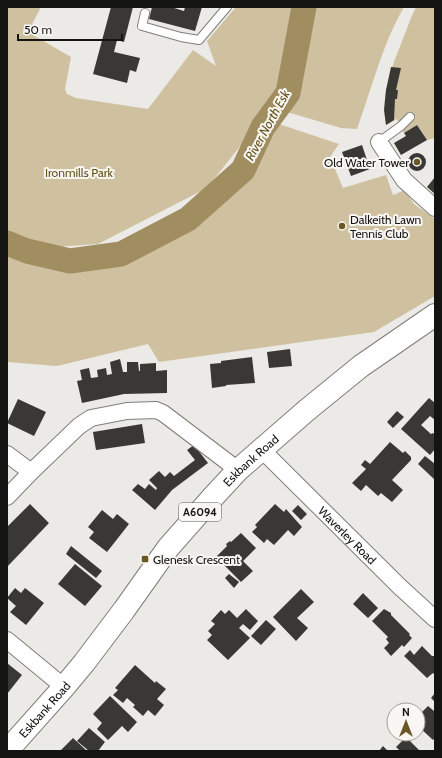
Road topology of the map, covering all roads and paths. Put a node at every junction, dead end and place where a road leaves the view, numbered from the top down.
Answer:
1 (226, 7) edge
2 (145, 13) dead end
3 (410, 118) dead end
4 (379, 142) joint
5 (435, 208) edge
6 (435, 315) edge
7 (261, 449) junction
8 (7, 454) edge
9 (238, 470) junction
10 (31, 472) junction
11 (7, 497) edge
12 (435, 619) edge
13 (7, 640) edge
14 (64, 687) junction
15 (7, 751) edge

1 - 2 lane
3 - 4 lane
4 - 5 street
6 - 7 main road, Eskbank Road / A6094
7 - 9 main road, Eskbank Road / A6094
7 - 12 street, Waverley Road
8 - 10 street
9 - 10 street
9 - 14 main road, Eskbank Road / A6094
10 - 11 street
13 - 14 street
14 - 15 main road, Eskbank Road / A6094

